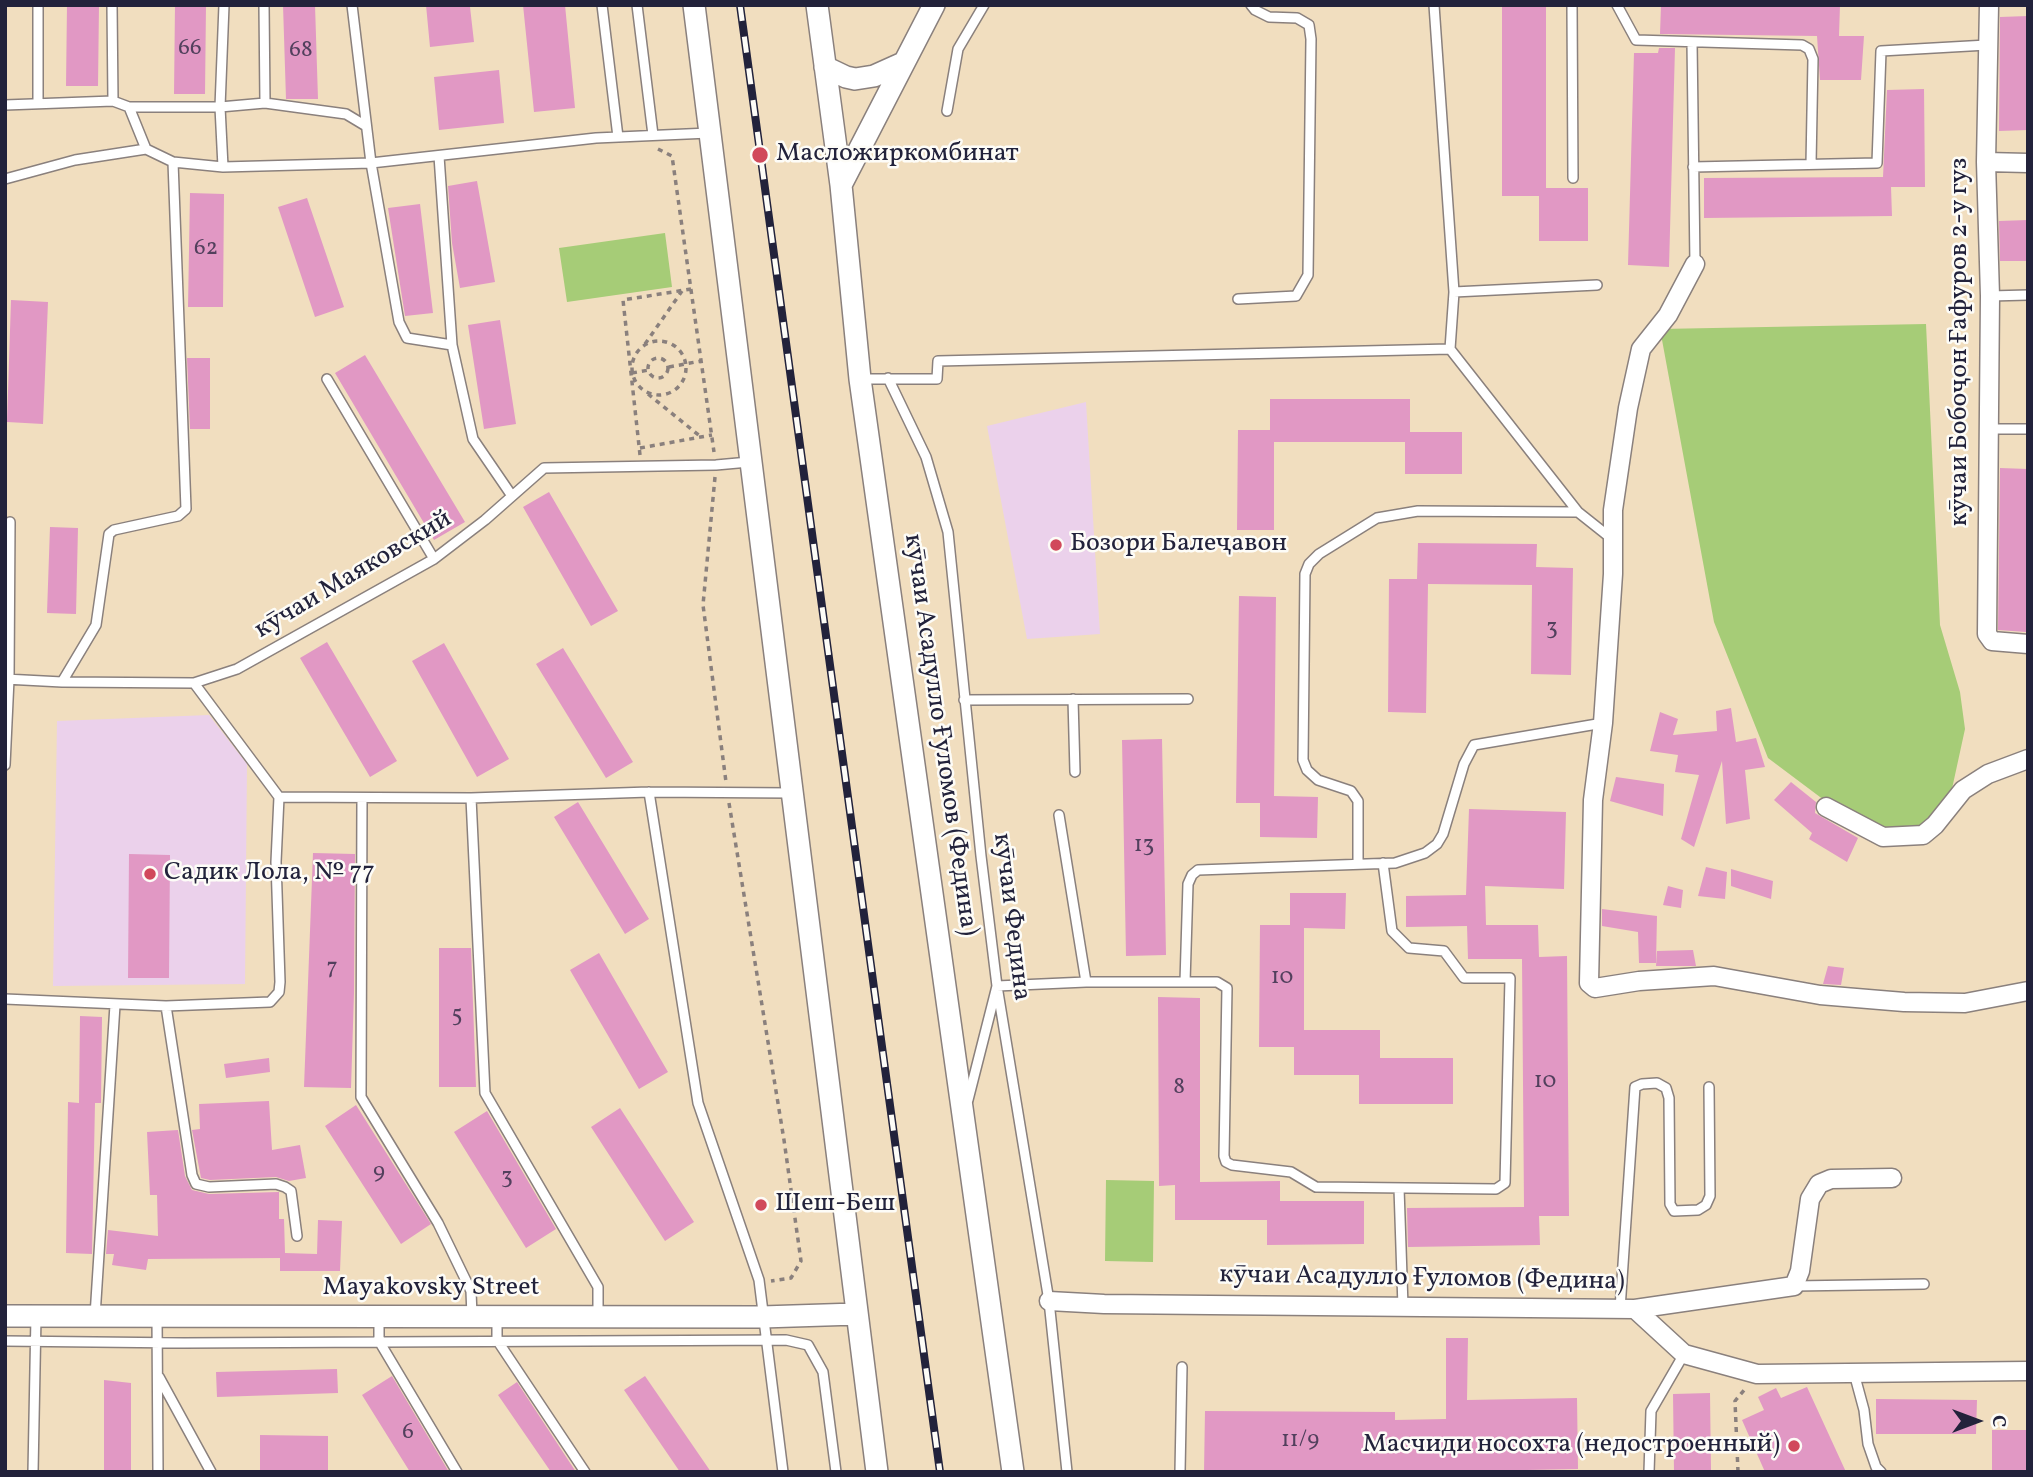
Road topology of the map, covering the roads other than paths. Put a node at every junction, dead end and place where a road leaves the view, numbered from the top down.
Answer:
1 (38, 5) edge
2 (112, 5) edge
3 (224, 5) edge
4 (264, 5) edge
5 (352, 5) edge
6 (602, 5) edge
7 (638, 5) edge
8 (694, 5) edge
9 (817, 5) edge
10 (934, 5) edge
11 (984, 5) edge
12 (1251, 5) edge
13 (1434, 5) edge
14 (1572, 5) edge
15 (1617, 5) edge
16 (1989, 5) edge
17 (1692, 42) junction
18 (1987, 45) junction
19 (903, 63) junction
20 (825, 67) junction
21 (113, 101) junction
22 (38, 103) junction
23 (265, 103) junction
24 (5, 105) edge
25 (129, 107) junction
26 (220, 107) junction
27 (947, 111) dead end
28 (366, 126) junction
29 (709, 133) junction
30 (653, 135) junction
31 (618, 137) junction
32 (146, 149) junction
33 (439, 156) junction
34 (173, 162) junction
35 (1986, 162) junction
36 (370, 163) junction
37 (2028, 163) edge
38 (1811, 164) junction
39 (223, 167) junction
40 (1693, 167) junction
41 (1573, 178) dead end
42 (5, 179) edge
43 (841, 185) junction
44 (1695, 264) joint
45 (1597, 285) dead end
46 (1454, 292) junction
47 (2028, 295) edge
48 (1990, 296) junction
49 (1238, 299) dead end
50 (452, 345) junction
51 (1450, 349) junction
52 (888, 378) junction
53 (327, 379) dead end
54 (860, 379) junction
55 (1989, 429) junction
56 (2028, 429) edge
57 (749, 462) junction
58 (512, 496) junction
59 (1578, 513) junction
60 (10, 522) dead end
61 (1613, 540) junction
62 (434, 558) junction
63 (2028, 644) edge
64 (7, 679) edge
65 (62, 682) junction
66 (194, 683) junction
67 (964, 699) junction
68 (1073, 699) junction
69 (1188, 699) dead end
70 (1603, 723) junction
71 (2028, 759) edge
72 (5, 765) edge
73 (1075, 772) dead end
74 (649, 792) junction
75 (791, 793) junction
76 (279, 797) junction
77 (362, 798) junction
78 (471, 798) junction
79 (1826, 807) dead end
80 (1059, 815) dead end
81 (1383, 863) junction
82 (1358, 864) junction
83 (1086, 982) junction
84 (1185, 982) junction
85 (997, 985) junction
86 (2028, 991) edge
87 (5, 999) edge
88 (115, 1005) junction
89 (166, 1006) junction
90 (1709, 1087) dead end
91 (964, 1116) junction
92 (1892, 1178) dead end
93 (1399, 1188) junction
94 (297, 1236) dead end
95 (1924, 1284) dead end
96 (1794, 1286) junction
97 (1049, 1301) junction
98 (1403, 1307) junction
99 (1628, 1310) junction
100 (856, 1314) junction
101 (5, 1316) edge
102 (36, 1316) junction
103 (95, 1316) junction
104 (158, 1316) junction
105 (598, 1316) junction
106 (379, 1317) junction
107 (472, 1317) junction
108 (496, 1317) junction
109 (762, 1317) junction
110 (496, 1340) junction
111 (5, 1341) edge
112 (34, 1341) junction
113 (379, 1341) junction
114 (157, 1342) junction
115 (766, 1342) junction
116 (1684, 1354) junction
117 (1182, 1367) dead end
118 (2028, 1371) edge
119 (1854, 1373) junction
120 (158, 1376) junction
121 (33, 1472) edge
122 (158, 1472) edge
123 (211, 1472) edge
124 (457, 1472) edge
125 (585, 1472) edge
126 (783, 1472) edge
127 (836, 1472) edge
128 (877, 1472) edge
129 (1013, 1472) edge
130 (1067, 1472) edge
131 (1180, 1472) edge
132 (1648, 1472) edge
133 (1881, 1472) edge

1 - 22 lane
2 - 21 lane
3 - 26 lane
4 - 23 lane
5 - 28 lane
6 - 31 lane
7 - 30 lane
8 - 29 street
9 - 20 street, кӯчаи Асадулло Ғуломов (Федина)
10 - 19 street
11 - 27 lane
12 - 49 lane
13 - 46 lane
14 - 41 lane
15 - 17 lane
16 - 18 street, кӯчаи Бобоҷон Ғафуров 2-у гуз
17 - 38 lane
17 - 40 lane
18 - 35 street, кӯчаи Бобоҷон Ғафуров 2-у гуз
18 - 38 lane
19 - 20 street
19 - 43 street
20 - 43 street, кӯчаи Асадулло Ғуломов (Федина)
21 - 22 lane
21 - 25 lane
22 - 24 lane
23 - 26 lane
23 - 28 lane
25 - 26 lane
25 - 32 lane
26 - 39 lane
28 - 36 lane
29 - 30 lane
29 - 57 street
30 - 31 lane
31 - 33 lane
32 - 34 lane
32 - 42 lane
33 - 36 lane
33 - 50 lane
34 - 39 lane
34 - 65 lane
35 - 37 street
35 - 48 street, кӯчаи Бобоҷон Ғафуров 2-у гуз
36 - 39 lane
36 - 50 lane
38 - 40 lane
40 - 44 lane
43 - 54 street, кӯчаи Асадулло Ғуломов (Федина)
44 - 61 street
45 - 46 lane
46 - 51 lane
47 - 48 lane
48 - 55 street, кӯчаи Бобоҷон Ғафуров 2-у гуз
50 - 58 lane
51 - 52 lane
51 - 59 lane
52 - 54 lane
52 - 67 lane, кӯчаи Федина
53 - 62 lane
54 - 91 street, кӯчаи Асадулло Ғуломов (Федина)
55 - 56 lane
55 - 63 street, кӯчаи Бобоҷон Ғафуров 2-у гуз
57 - 58 lane, кӯчаи Маяковский
57 - 75 street
58 - 62 lane, кӯчаи Маяковский
59 - 61 lane
59 - 82 lane
60 - 64 lane
61 - 70 street
62 - 66 lane, кӯчаи Маяковский
64 - 65 lane, кӯчаи Маяковский
64 - 72 lane
65 - 66 lane, кӯчаи Маяковский
66 - 76 lane
67 - 68 lane
67 - 85 lane, кӯчаи Федина
68 - 69 lane
68 - 73 lane
70 - 81 lane
70 - 86 street
71 - 79 street
74 - 75 lane
74 - 78 lane
74 - 109 lane
75 - 100 street
76 - 77 lane
76 - 89 lane
77 - 78 lane
77 - 107 lane
78 - 105 lane
80 - 83 lane
81 - 82 lane
81 - 93 lane
82 - 84 lane
83 - 84 lane
83 - 85 lane
84 - 93 lane
85 - 91 lane
85 - 97 lane, кӯчаи Федина
87 - 88 lane
88 - 89 lane
88 - 103 lane
89 - 94 lane
90 - 99 lane
91 - 129 street, кӯчаи Асадулло Ғуломов (Федина)
92 - 96 street
93 - 98 lane
95 - 96 lane
96 - 99 street
97 - 98 street, кӯчаи Асадулло Ғуломов (Федина)
97 - 130 lane, кӯчаи Федина
98 - 99 street, кӯчаи Асадулло Ғуломов (Федина)
99 - 116 street, кӯчаи Асадулло Ғуломов (Федина)
100 - 109 street, Mayakovsky Street
100 - 128 street
101 - 102 street, Mayakovsky Street
102 - 103 street, Mayakovsky Street
102 - 112 lane
103 - 104 street, Mayakovsky Street
104 - 106 street, Mayakovsky Street
104 - 114 lane
105 - 108 street, Mayakovsky Street
105 - 109 street, Mayakovsky Street
106 - 107 street, Mayakovsky Street
106 - 113 lane
107 - 108 street, Mayakovsky Street
108 - 110 lane
109 - 115 lane
110 - 113 lane
110 - 115 lane
110 - 125 lane
111 - 112 lane
112 - 114 lane
112 - 121 lane
113 - 114 lane
113 - 124 lane
114 - 120 lane
115 - 126 lane
115 - 127 lane
116 - 119 street, кӯчаи Асадулло Ғуломов (Федина)
116 - 132 lane
117 - 131 lane
118 - 119 street, кӯчаи Асадулло Ғуломов (Федина)
119 - 133 lane
120 - 122 lane
120 - 123 lane

